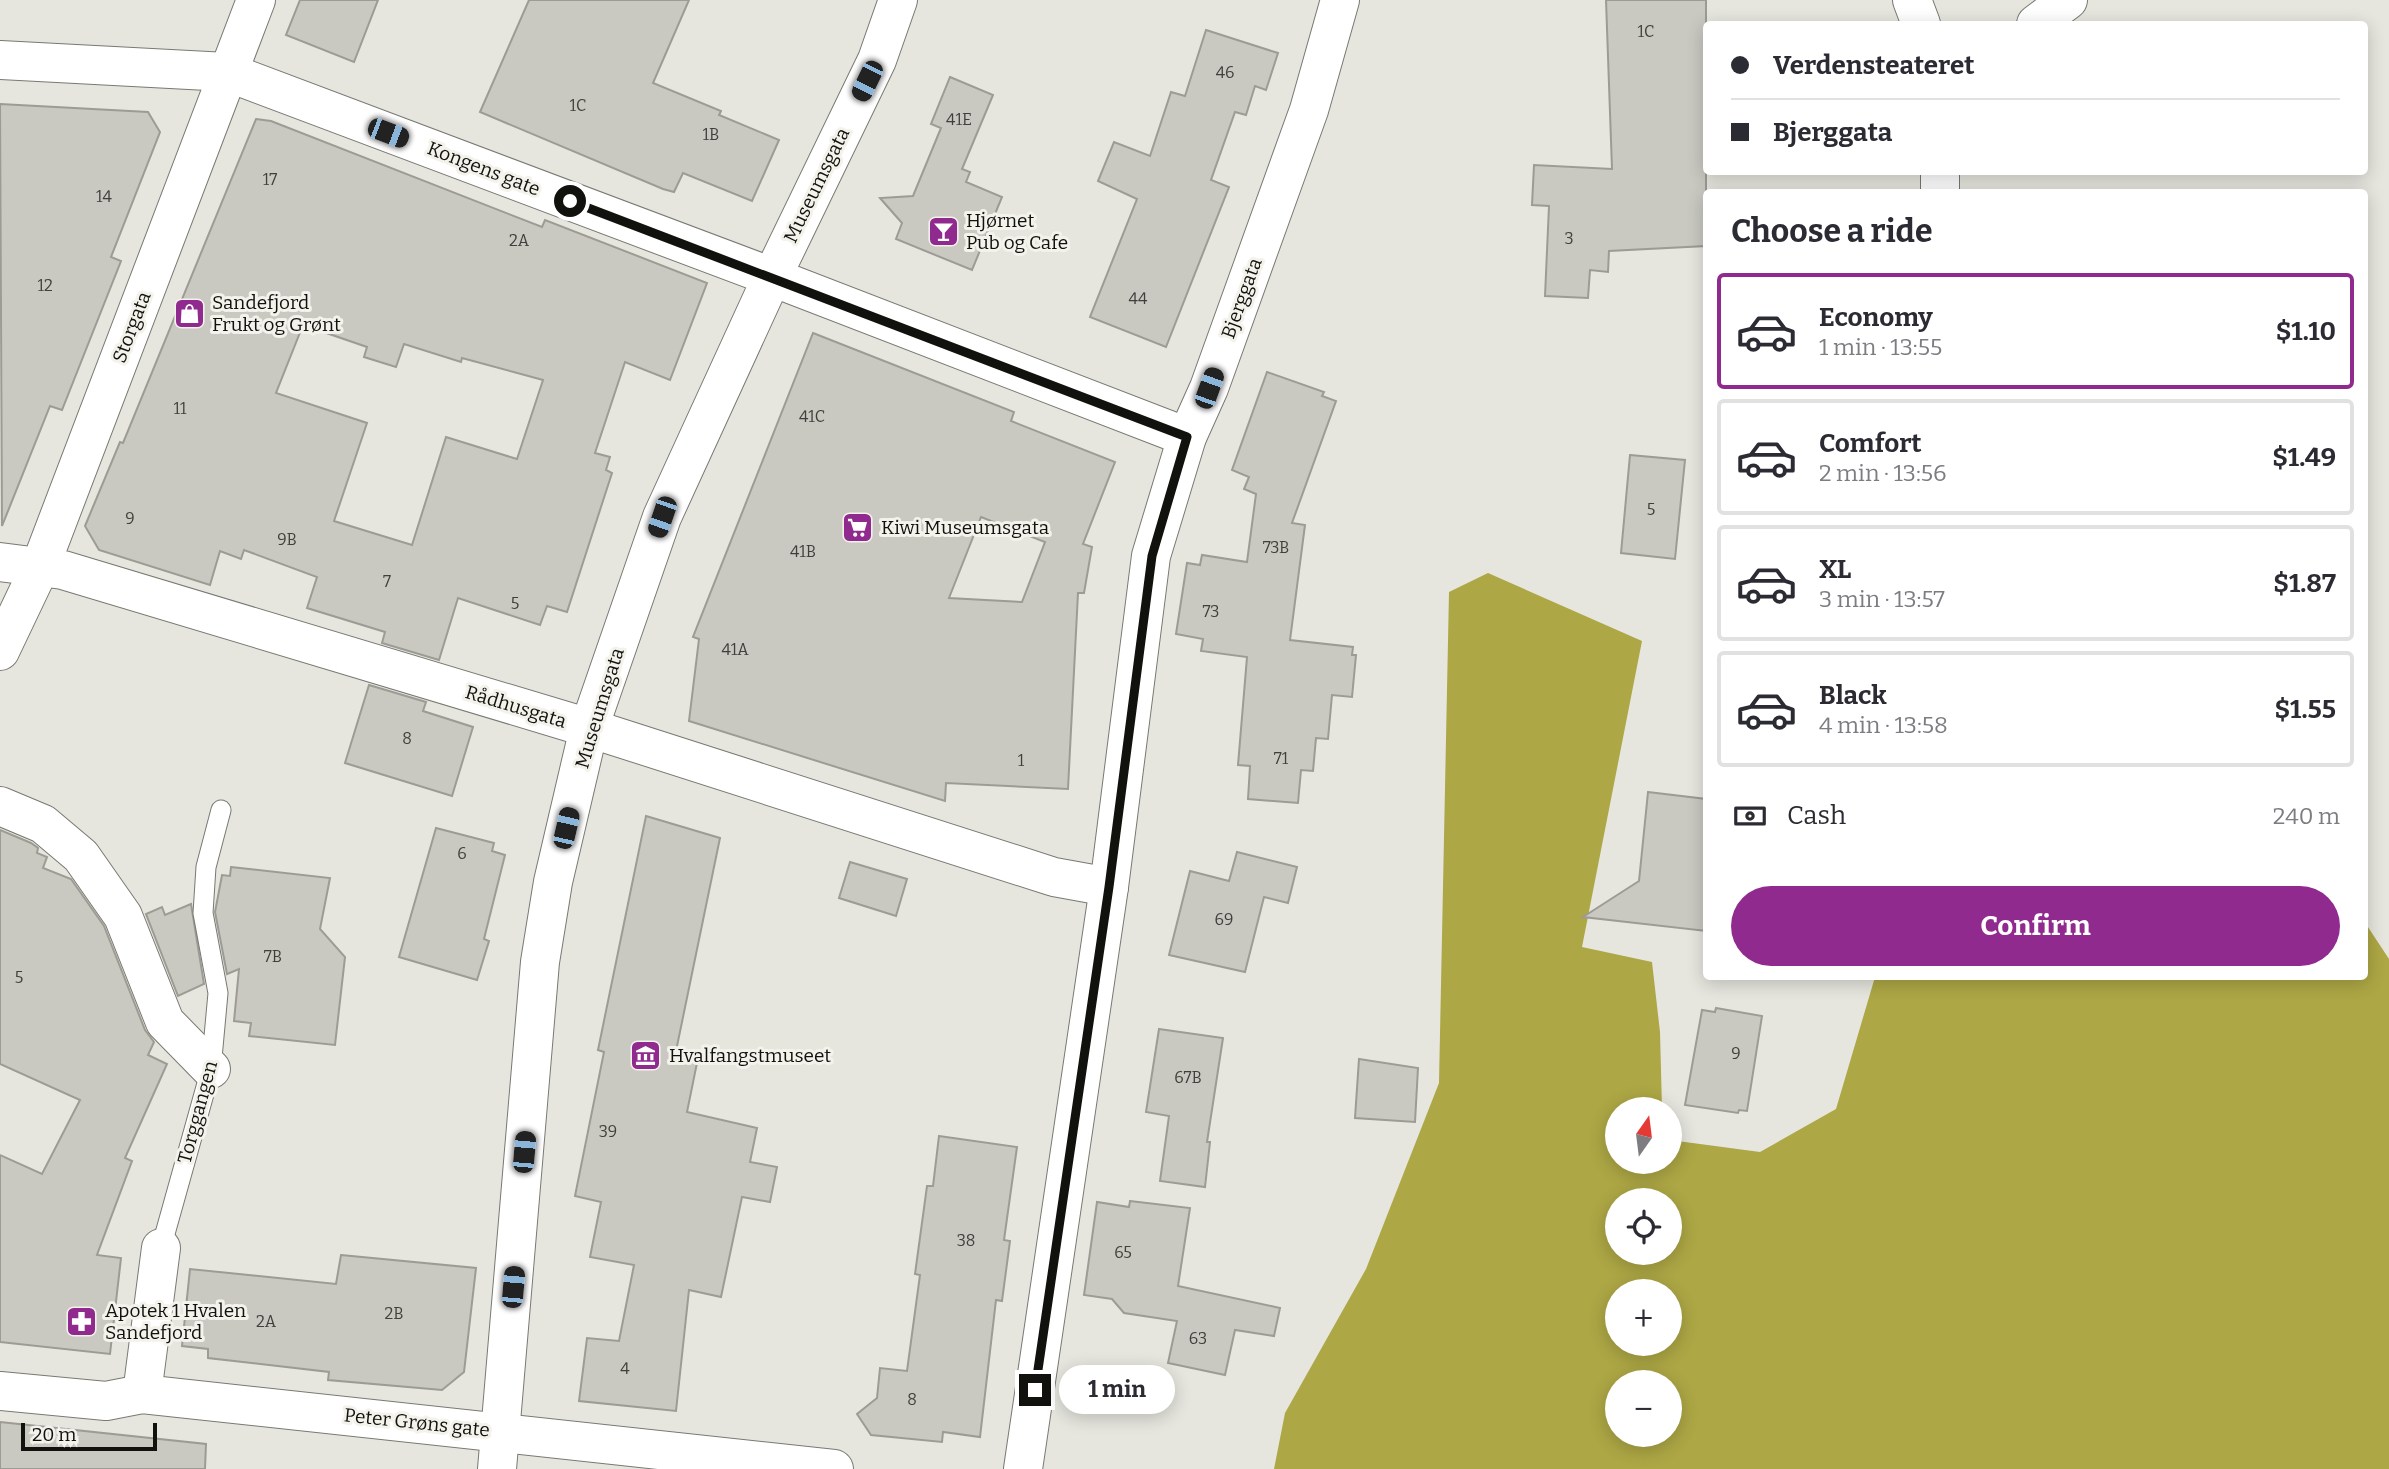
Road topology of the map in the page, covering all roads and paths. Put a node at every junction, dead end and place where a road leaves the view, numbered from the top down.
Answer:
1 (256, 0) edge
2 (898, 0) edge
3 (1340, 0) edge
4 (1912, 0) edge
5 (2068, 0) edge
6 (1920, 21) edge
7 (2040, 21) edge
8 (0, 60) edge
9 (227, 72) junction
10 (772, 276) junction
11 (1187, 437) junction
12 (0, 562) edge
13 (40, 567) junction
14 (0, 651) edge
15 (589, 728) junction
16 (0, 806) edge
17 (221, 810) dead end
18 (1109, 887) junction
19 (211, 1069) junction
20 (161, 1248) joint
21 (0, 1391) edge
22 (142, 1394) junction
23 (500, 1430) junction
24 (497, 1469) edge
25 (834, 1469) edge
26 (1023, 1469) edge

1 - 9 street, Storgata
2 - 10 street, Museumsgata
3 - 11 street, Bjerggata
4 - 6 street
5 - 7 street
8 - 9 street, Kongens gate
9 - 10 street, Kongens gate
9 - 13 street, Storgata
10 - 11 street, Kongens gate
10 - 15 street, Museumsgata
11 - 18 street, Bjerggata
12 - 13 street, Rådhusgata
13 - 14 street, Storgata
13 - 15 street, Rådhusgata
15 - 18 street, Rådhusgata
15 - 23 street, Museumsgata
16 - 19 street
17 - 19 lane, Torggangen
18 - 26 street, Bjerggata
19 - 20 lane, Torggangen
20 - 22 street
21 - 22 street, Peter Grøns gate
22 - 23 street, Peter Grøns gate
23 - 24 street, Museumsgata
23 - 25 street, Peter Grøns gate

